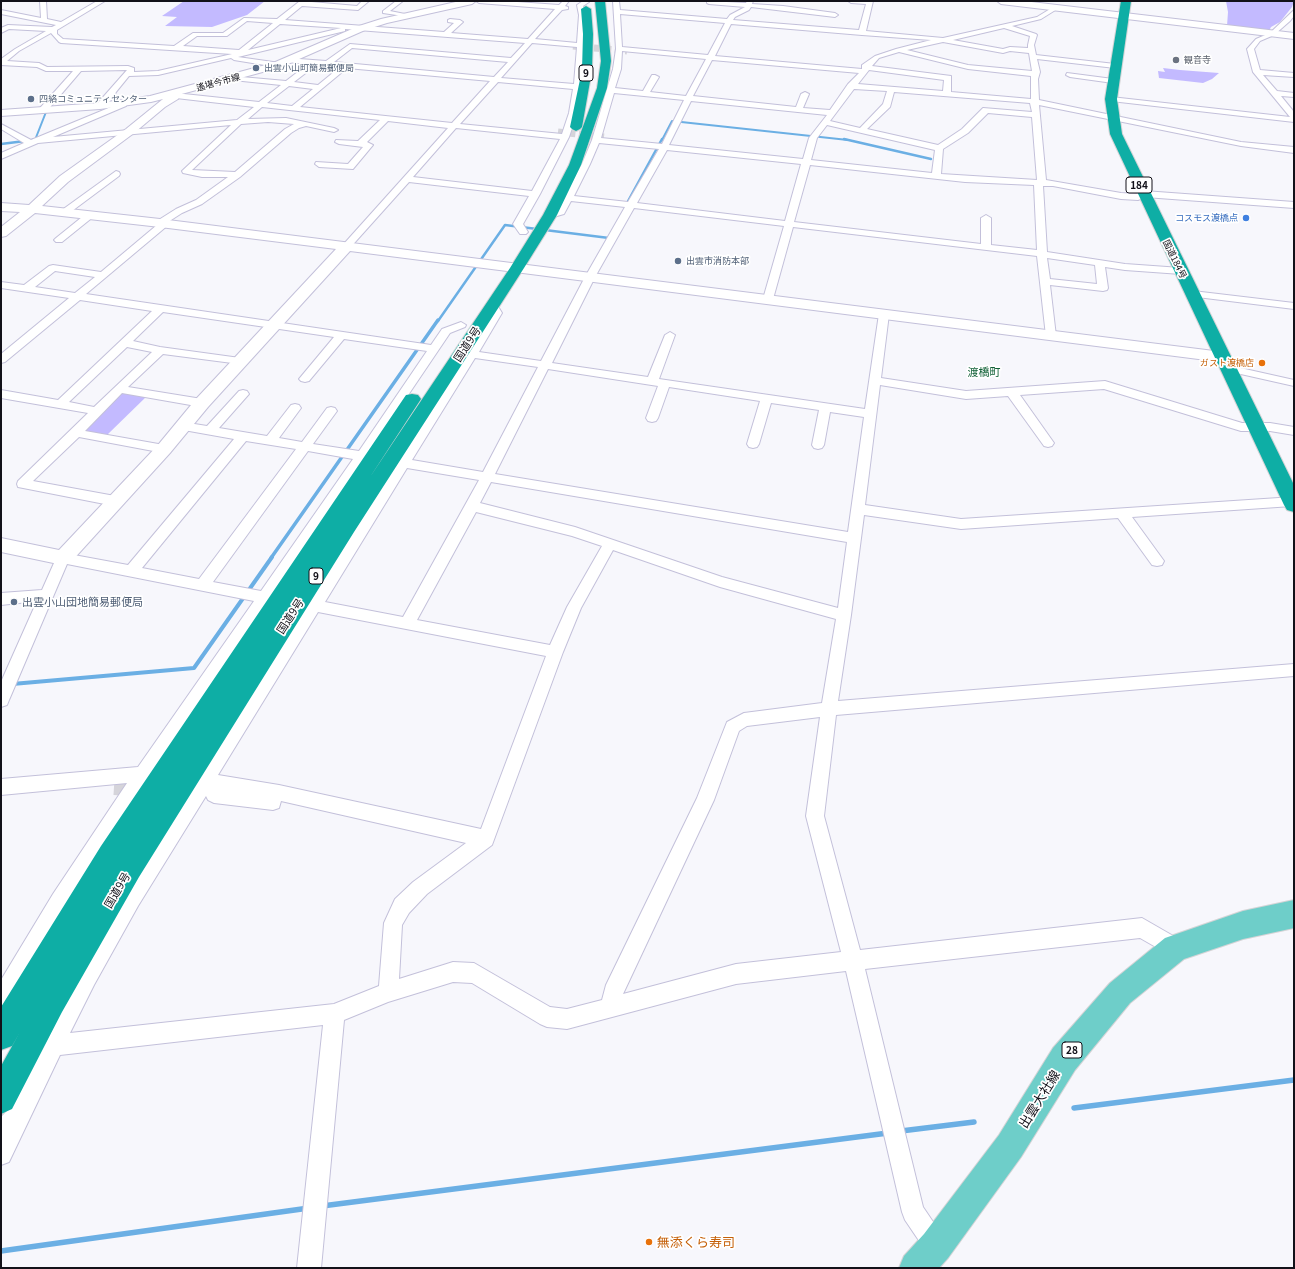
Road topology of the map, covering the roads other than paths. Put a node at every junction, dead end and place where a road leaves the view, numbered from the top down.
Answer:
1 (43, 1) edge
2 (102, 1) edge
3 (366, 1) edge
4 (400, 1) edge
5 (472, 1) edge
6 (479, 1) edge
7 (566, 1) edge
8 (600, 1) edge
9 (851, 1) edge
10 (1001, 1) edge
11 (1126, 1) edge
12 (612, 2) edge
13 (708, 2) dead end
14 (870, 2) edge
15 (302, 3) edge
16 (750, 3) edge
17 (584, 4) edge
18 (632, 4) dead end
19 (559, 8) junction
20 (1055, 8) junction
21 (1, 12) edge
22 (620, 12) junction
23 (1294, 12) edge
24 (835, 15) dead end
25 (408, 16) junction
26 (1124, 16) junction
27 (372, 18) dead end
28 (806, 19) dead end
29 (44, 20) junction
30 (281, 20) junction
31 (384, 21) junction
32 (450, 21) dead end
33 (730, 21) junction
34 (63, 24) junction
35 (1003, 26) junction
36 (4, 27) edge
37 (802, 27) junction
38 (359, 28) junction
39 (614, 28) junction
40 (54, 29) junction
41 (1, 31) edge
42 (88, 33) dead end
43 (446, 33) junction
44 (862, 33) junction
45 (1272, 34) junction
46 (1294, 36) edge
47 (141, 38) dead end
48 (508, 38) junction
49 (941, 39) junction
50 (161, 40) dead end
51 (530, 40) junction
52 (75, 41) junction
53 (132, 45) junction
54 (576, 45) junction
55 (152, 46) junction
56 (499, 47) dead end
57 (176, 48) junction
58 (982, 48) junction
59 (386, 49) junction
60 (606, 49) junction
61 (9, 50) dead end
62 (17, 50) junction
63 (898, 50) junction
64 (242, 52) junction
65 (1033, 54) junction
66 (225, 57) junction
67 (408, 57) dead end
68 (710, 57) junction
69 (289, 60) junction
70 (513, 60) junction
71 (973, 60) junction
72 (1, 62) edge
73 (314, 63) junction
74 (327, 64) junction
75 (277, 65) junction
76 (345, 66) junction
77 (1116, 66) junction
78 (363, 68) junction
79 (583, 68) junction
80 (79, 69) junction
81 (864, 69) junction
82 (170, 70) junction
83 (393, 71) junction
84 (189, 72) dead end
85 (1257, 72) junction
86 (127, 74) junction
87 (1036, 74) junction
88 (1070, 76) dead end
89 (1294, 76) edge
90 (655, 77) dead end
91 (233, 78) junction
92 (495, 79) junction
93 (1113, 81) junction
94 (288, 83) junction
95 (320, 86) junction
96 (851, 86) junction
97 (578, 87) junction
98 (607, 89) junction
99 (891, 90) junction
100 (1274, 93) junction
101 (645, 94) junction
102 (805, 94) dead end
103 (947, 94) junction
104 (1294, 94) edge
105 (175, 95) junction
106 (688, 98) junction
107 (1111, 99) junction
108 (156, 102) junction
109 (1035, 102) junction
110 (123, 104) junction
111 (260, 105) junction
112 (100, 106) junction
113 (293, 109) junction
114 (799, 109) junction
115 (43, 110) junction
116 (320, 112) junction
117 (1, 113) edge
118 (832, 113) junction
119 (1036, 115) junction
120 (598, 116) junction
121 (1294, 116) edge
122 (387, 118) junction
123 (1113, 118) junction
124 (1294, 120) edge
125 (240, 121) junction
126 (825, 122) junction
127 (306, 124) junction
128 (455, 125) junction
129 (1, 126) edge
130 (334, 130) dead end
131 (130, 131) junction
132 (523, 131) junction
133 (861, 131) junction
134 (562, 136) junction
135 (615, 136) tunnel mouth
136 (600, 139) junction
137 (32, 142) junction
138 (339, 142) dead end
139 (635, 143) junction
140 (360, 144) junction
141 (664, 148) junction
142 (939, 148) junction
143 (1294, 150) edge
144 (1, 156) edge
145 (807, 162) junction
146 (319, 164) dead end
147 (579, 168) junction
148 (554, 171) junction
149 (116, 174) dead end
150 (237, 175) junction
151 (936, 176) junction
152 (406, 179) junction
153 (1040, 183) junction
154 (536, 194) junction
155 (1144, 194) junction
156 (569, 198) junction
157 (632, 205) junction
158 (1294, 205) edge
159 (1, 207) edge
160 (32, 209) junction
161 (65, 212) junction
162 (90, 215) junction
163 (550, 215) junction
164 (986, 218) dead end
165 (788, 223) junction
166 (162, 224) junction
167 (523, 232) junction
168 (1, 233) edge
169 (59, 240) dead end
170 (986, 247) junction
171 (344, 248) junction
172 (1042, 254) junction
173 (1100, 263) junction
174 (510, 267) junction
175 (1181, 271) junction
176 (104, 274) junction
177 (590, 277) junction
178 (1045, 281) junction
179 (1, 285) edge
180 (26, 289) junction
181 (1193, 294) junction
182 (77, 297) junction
183 (768, 299) junction
184 (492, 305) junction
185 (1294, 306) edge
186 (161, 308) junction
187 (884, 314) junction
188 (274, 324) junction
189 (461, 325) junction
190 (342, 335) junction
191 (670, 335) dead end
192 (1051, 336) junction
193 (125, 343) junction
194 (434, 349) junction
195 (160, 350) junction
196 (472, 354) junction
197 (1, 360) edge
198 (240, 361) junction
199 (1225, 362) junction
200 (545, 365) junction
201 (305, 379) dead end
202 (652, 381) junction
203 (876, 381) junction
204 (665, 383) junction
205 (1294, 383) edge
206 (119, 389) junction
207 (1011, 391) junction
208 (1, 394) edge
209 (243, 394) dead end
210 (767, 398) junction
211 (202, 403) junction
212 (62, 404) junction
213 (825, 407) junction
214 (295, 408) dead end
215 (399, 410) junction
216 (431, 410) junction
217 (97, 411) junction
218 (331, 411) dead end
219 (872, 414) junction
220 (652, 418) dead end
221 (182, 426) junction
222 (1256, 427) junction
223 (210, 431) junction
224 (1294, 431) edge
225 (76, 432) junction
226 (243, 436) junction
227 (270, 441) junction
228 (1048, 443) dead end
229 (753, 444) dead end
230 (818, 445) dead end
231 (306, 446) junction
232 (164, 448) junction
233 (362, 456) junction
234 (404, 463) junction
235 (486, 477) junction
236 (1292, 497) edge
237 (115, 501) junction
238 (472, 506) junction
239 (858, 508) junction
240 (1122, 512) junction
241 (315, 535) junction
242 (350, 535) junction
243 (854, 538) junction
244 (610, 544) junction
245 (1, 545) edge
246 (63, 558) junction
247 (1157, 561) dead end
248 (132, 571) junction
249 (203, 585) junction
250 (47, 595) junction
251 (264, 597) junction
252 (1, 598) edge
253 (315, 606) junction
254 (844, 615) junction
255 (407, 624) junction
256 (555, 652) junction
257 (1294, 670) edge
258 (251, 676) junction
259 (208, 680) junction
260 (1, 700) edge
261 (210, 704) junction
262 (250, 707) junction
263 (829, 709) junction
264 (143, 774) junction
265 (29, 784) junction
266 (1, 787) edge
267 (114, 787) tunnel mouth
268 (210, 788) junction
269 (486, 839) junction
270 (130, 868) junction
271 (60, 900) junction
272 (131, 900) junction
273 (1294, 914) edge
274 (60, 938) junction
275 (1175, 948) junction
276 (853, 961) junction
277 (388, 992) junction
278 (1, 999) edge
279 (610, 1008) junction
280 (334, 1014) junction
281 (1, 1035) edge
282 (54, 1045) junction
283 (1, 1098) edge
284 (18, 1116) junction
285 (1, 1131) edge
286 (1, 1154) edge
287 (936, 1246) junction
288 (309, 1268) edge
289 (916, 1268) edge

1 - 29 street
2 - 34 street
3 - 15 street
4 - 25 street
5 - 25 street, 遙堪今市線
6 - 19 street
7 - 19 street
8 - 60 highway, 国道9号 / 9
9 - 14 street
10 - 20 street
11 - 26 highway, 国道184号 / 184
12 - 22 street
12 - 39 highway, 9
13 - 16 street
14 - 44 street
15 - 30 street
16 - 24 street
16 - 33 street
17 - 19 street
17 - 60 highway, 9
18 - 22 street
19 - 51 street
20 - 26 street
20 - 35 street
21 - 29 street
22 - 33 street
22 - 39 street
23 - 45 street
25 - 31 street, 遙堪今市線
26 - 45 street
26 - 77 highway, 国道184号 / 184
27 - 31 street
28 - 37 street
29 - 34 street
30 - 38 street
30 - 57 street
30 - 64 street
31 - 38 street, 遙堪今市線
32 - 43 street
33 - 37 street
33 - 68 street
34 - 40 street
35 - 49 street
35 - 65 street
36 - 40 street
36 - 41 street
37 - 44 street
38 - 43 street
38 - 64 street
38 - 69 street, 遙堪今市線
39 - 60 street
39 - 60 highway, 9
40 - 52 street
40 - 62 street
42 - 52 street
43 - 48 street
44 - 49 street
45 - 46 street
45 - 85 street
47 - 53 street
48 - 51 street
48 - 56 street
49 - 58 street
49 - 63 street
50 - 55 street
51 - 54 street
51 - 70 street
52 - 53 street
53 - 55 street
54 - 60 street
54 - 79 street
55 - 57 street
57 - 64 street
58 - 65 street
58 - 71 street
59 - 70 street
59 - 74 street
59 - 78 street
60 - 68 street
60 - 79 highway, 9
60 - 98 highway, 国道9号 / 9
60 - 134 highway, 国道9号 / 9
61 - 62 street
62 - 72 street
63 - 71 street
63 - 81 street
64 - 66 street
65 - 77 street
65 - 87 street
66 - 75 street
66 - 82 street
67 - 83 street
68 - 81 street
68 - 106 street
69 - 73 street
69 - 75 street, 遙堪今市線
70 - 92 street
71 - 87 street
72 - 80 street
73 - 74 street
73 - 94 street
74 - 76 street
75 - 91 street, 遙堪今市線
76 - 78 street
76 - 95 street
77 - 93 highway, 国道184号 / 184
78 - 83 street
79 - 97 street
79 - 134 highway, 9
80 - 86 street
80 - 115 street
81 - 96 street
81 - 103 street
82 - 84 street
82 - 86 street
83 - 92 street
85 - 89 street
85 - 100 street
86 - 112 street
87 - 109 street
88 - 93 street
90 - 101 street
91 - 94 street
91 - 105 street, 遙堪今市線
92 - 97 street
92 - 128 street
93 - 107 highway, 国道184号 / 184
94 - 95 street
94 - 111 street
95 - 113 street
96 - 99 street
96 - 118 street
97 - 134 street
98 - 101 street
98 - 120 highway, 国道9号 / 9
99 - 103 street
99 - 133 street
100 - 104 street
100 - 121 street
101 - 106 street
102 - 114 street
103 - 109 street
105 - 108 street, 遙堪今市線
105 - 111 street
106 - 114 street
106 - 141 street
107 - 123 highway, 国道184号 / 184
107 - 124 street
108 - 110 street
108 - 131 street
109 - 119 street
109 - 123 street
110 - 112 street
110 - 137 street
111 - 113 street
111 - 125 street
112 - 115 street
113 - 116 street
114 - 118 street
115 - 117 street
116 - 122 street
116 - 127 street
118 - 126 street
119 - 142 street
119 - 153 street
120 - 136 street
120 - 147 highway, 国道9号 / 9
122 - 128 street
122 - 140 street
123 - 143 street
123 - 155 highway, 国道184号 / 184
125 - 127 street
125 - 131 street
125 - 150 street
126 - 133 street
126 - 145 street
127 - 130 street
127 - 150 street
128 - 132 street
128 - 152 street
129 - 137 street
131 - 137 street
131 - 160 street
132 - 134 street
132 - 134 street
133 - 142 street
134 - 148 highway, 国道9号 / 9
135 - 139 street
136 - 139 street
136 - 147 street
137 - 144 street
138 - 140 street
139 - 141 street
140 - 146 street
141 - 145 street
141 - 157 street
142 - 151 street
145 - 151 street
145 - 165 street
147 - 156 street
147 - 163 highway, 国道9号 / 9
148 - 154 street
148 - 167 highway, 国道9号 / 9
149 - 161 street
150 - 166 street
151 - 153 street
152 - 154 street
152 - 171 street
153 - 155 street
153 - 172 street
154 - 167 street
155 - 158 street
155 - 175 highway, 国道184号 / 184
156 - 157 street
156 - 163 street
157 - 165 street
157 - 177 street
159 - 160 street
160 - 161 street
160 - 168 street
161 - 162 street
162 - 166 street
162 - 169 street
163 - 174 highway, 国道9号 / 9
164 - 170 street
165 - 170 street
165 - 183 street
166 - 171 street
166 - 176 street
167 - 174 highway, 国道9号 / 9
170 - 172 street
171 - 174 street
171 - 188 street
172 - 173 street
172 - 178 street
173 - 175 street
173 - 178 street
174 - 177 street
174 - 184 highway, 国道9号 / 9
174 - 189 highway, 国道9号 / 9
175 - 181 highway, 国道184号 / 184
176 - 180 street
176 - 182 street
177 - 183 street
177 - 200 street
178 - 192 street
179 - 180 street
180 - 182 street
181 - 185 street
181 - 199 highway, 国道184号 / 184
182 - 186 street
182 - 197 street
183 - 187 street
184 - 196 street
184 - 216 highway, 国道9号 / 9
186 - 188 street
186 - 193 street
187 - 192 street
187 - 203 street
188 - 190 street
188 - 198 street
189 - 194 street
189 - 215 highway, 国道9号 / 9
190 - 194 street
190 - 201 street
191 - 202 street
192 - 199 street
193 - 195 street
193 - 212 street
194 - 215 street
195 - 198 street
195 - 206 street
196 - 200 street
196 - 216 street
198 - 211 street
199 - 205 street
199 - 222 highway, 国道184号 / 184
200 - 202 street
200 - 235 street
202 - 204 street
203 - 207 street
203 - 219 street
204 - 210 street
204 - 220 street
206 - 211 street
206 - 217 street
207 - 222 street
207 - 228 street
208 - 212 street
209 - 223 street
210 - 213 street
210 - 229 street
211 - 221 street
212 - 217 street
213 - 219 street
213 - 230 street
214 - 227 street
215 - 233 street
215 - 241 highway, 国道9号 / 9
216 - 234 street
216 - 242 highway, 国道9号 / 9
217 - 225 street
218 - 231 street
219 - 239 street
221 - 223 street
221 - 232 street
222 - 224 street
222 - 236 highway, 国道184号 / 184
223 - 226 street
225 - 232 street
225 - 237 street
226 - 227 street
226 - 248 street
227 - 231 street
231 - 233 street
231 - 249 street
232 - 237 street
233 - 241 street
234 - 235 street
234 - 242 street
235 - 238 street
235 - 243 street
236 - 240 street
237 - 246 street
238 - 244 street
238 - 255 street
239 - 240 street
239 - 243 street
240 - 247 street
241 - 251 street
241 - 261 highway, 国道9号 / 9
242 - 253 street
242 - 258 highway, 国道9号 / 9
243 - 254 street
244 - 254 street
244 - 256 street
245 - 246 street
246 - 248 street
246 - 250 street
248 - 249 street
249 - 251 street
250 - 252 street
250 - 260 street
251 - 259 street
253 - 255 street
253 - 262 street
254 - 263 street
255 - 256 street
256 - 269 street
257 - 263 street
258 - 262 street
258 - 270 highway, 国道9号 / 9
259 - 261 street
259 - 264 street
261 - 274 highway, 国道9号 / 9
262 - 268 street
263 - 276 street
263 - 279 street
264 - 265 street
264 - 271 street
265 - 266 street
265 - 267 street
268 - 269 street
268 - 272 street
269 - 277 street
270 - 272 street
270 - 283 highway, 国道9号 / 9
271 - 274 street
271 - 278 street
272 - 282 street
273 - 275 main road, 出雲大社線 / 28
274 - 281 highway, 国道9号 / 9
275 - 276 street
275 - 287 main road, 出雲大社線 / 28
276 - 279 street
276 - 287 street
277 - 279 street
277 - 280 street
280 - 282 street
280 - 288 street
282 - 284 street
284 - 285 street
284 - 286 street
287 - 289 main road, 出雲大社線 / 28

